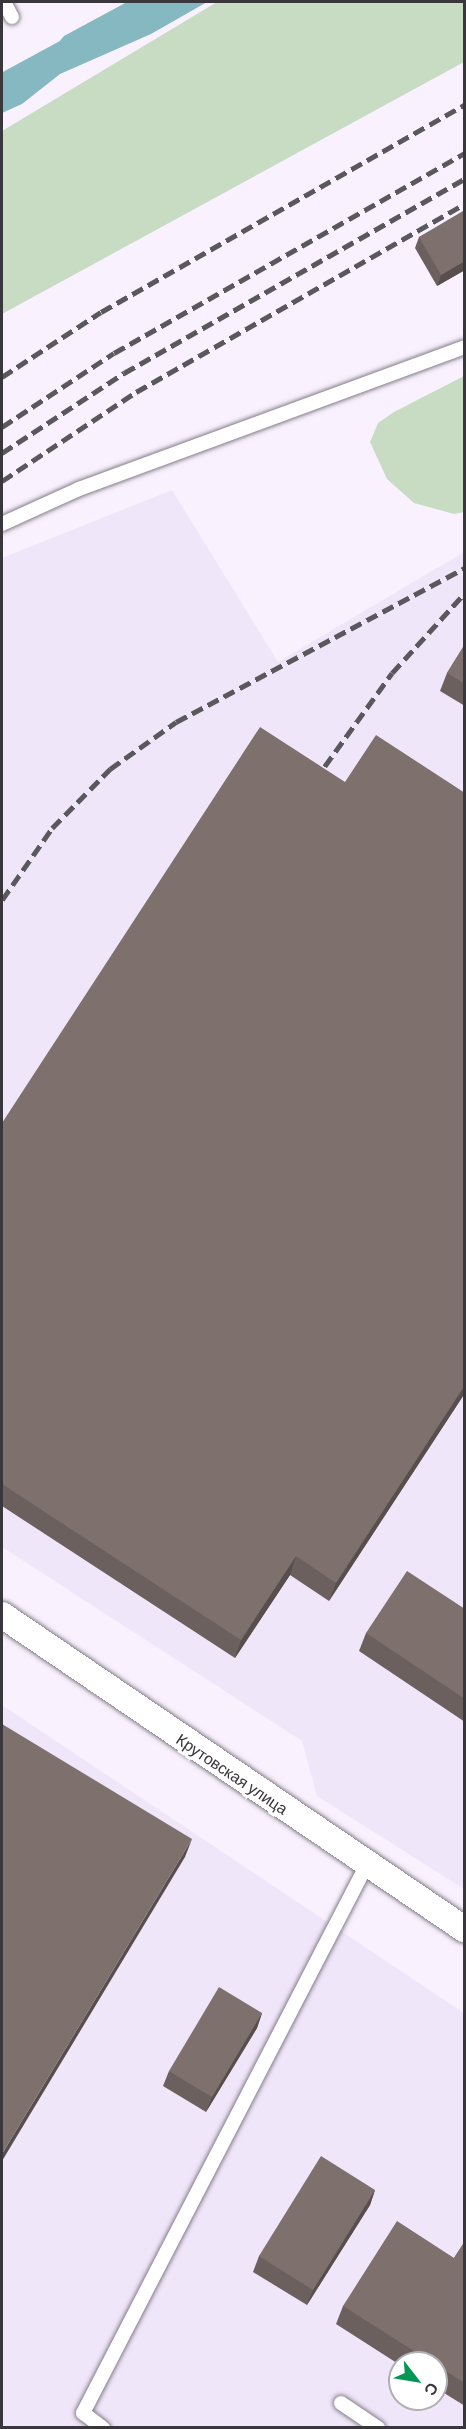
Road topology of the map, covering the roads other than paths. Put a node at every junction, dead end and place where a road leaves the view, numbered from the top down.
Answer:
1 (4, 2) edge
2 (12, 17) dead end
3 (465, 347) edge
4 (2, 524) edge
5 (2, 1616) edge
6 (366, 1866) junction
7 (465, 1929) edge
8 (341, 2403) dead end
9 (103, 2427) edge
10 (378, 2427) edge

1 - 2 lane
3 - 4 lane
5 - 6 street, Крутовская улица
6 - 7 street, Крутовская улица
6 - 9 lane
8 - 10 lane

